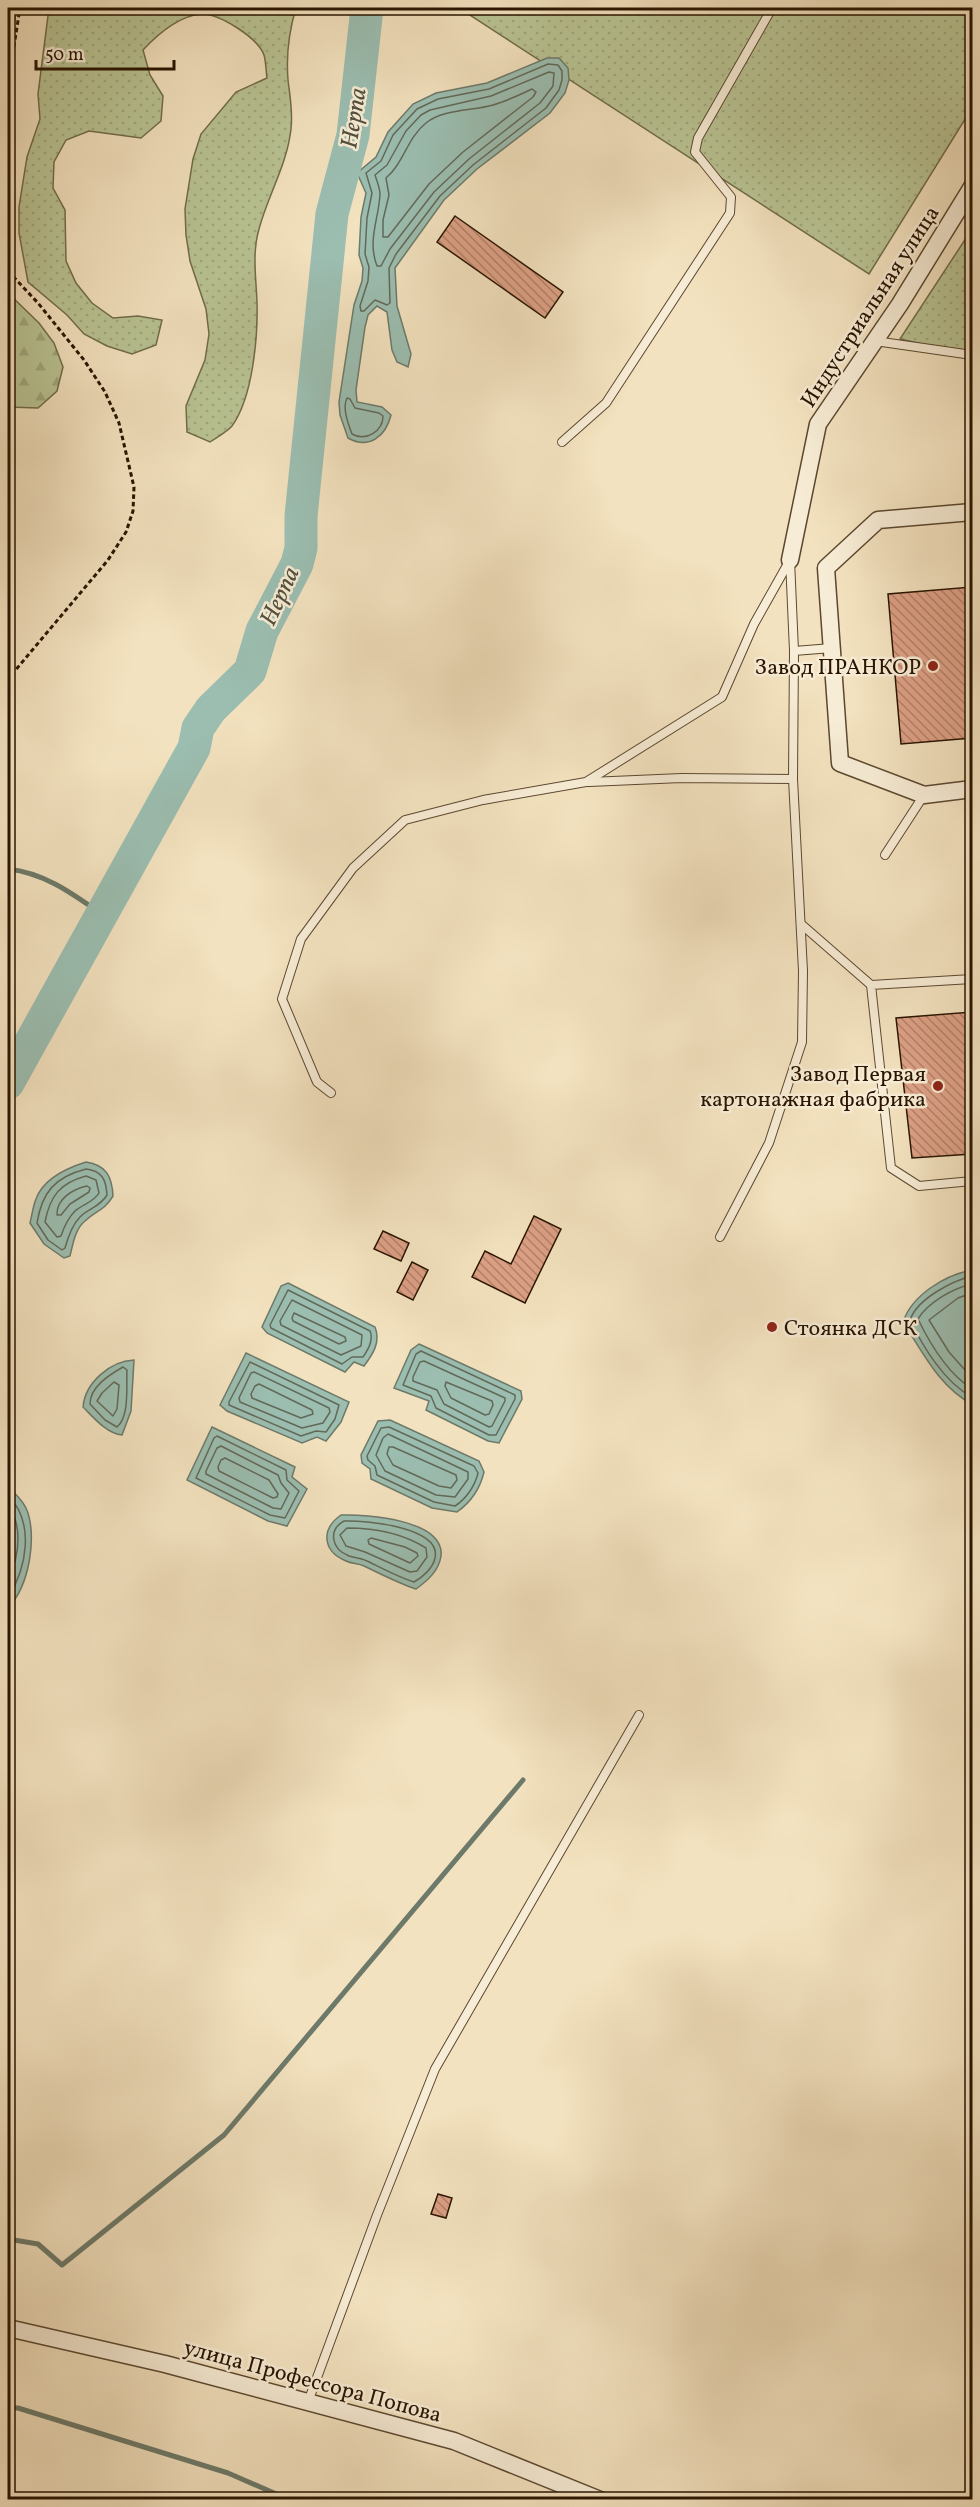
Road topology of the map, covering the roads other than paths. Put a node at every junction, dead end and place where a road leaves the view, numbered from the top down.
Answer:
1 (772, 8) edge
2 (972, 187) edge
3 (875, 341) junction
4 (972, 355) edge
5 (562, 442) dead end
6 (972, 512) edge
7 (790, 560) junction
8 (832, 648) junction
9 (794, 651) junction
10 (793, 779) junction
11 (586, 782) junction
12 (972, 789) edge
13 (924, 795) junction
14 (885, 855) dead end
15 (801, 924) junction
16 (972, 979) edge
17 (871, 985) junction
18 (330, 1093) dead end
19 (972, 1181) edge
20 (720, 1237) dead end
21 (639, 1714) dead end
22 (8, 2328) edge
23 (308, 2402) junction
24 (600, 2499) edge

1 - 5 lane
2 - 3 street, Индустриальная улица
3 - 4 lane
3 - 7 street, Индустриальная улица
6 - 8 street
7 - 9 lane
7 - 11 lane
8 - 9 lane
8 - 13 street
9 - 10 lane
10 - 11 lane
10 - 15 lane
11 - 18 lane
12 - 13 street
13 - 14 lane
15 - 17 lane
15 - 20 lane
16 - 17 lane
17 - 19 lane
21 - 23 lane
22 - 23 street, улица Профессора Попова
23 - 24 street, улица Профессора Попова

